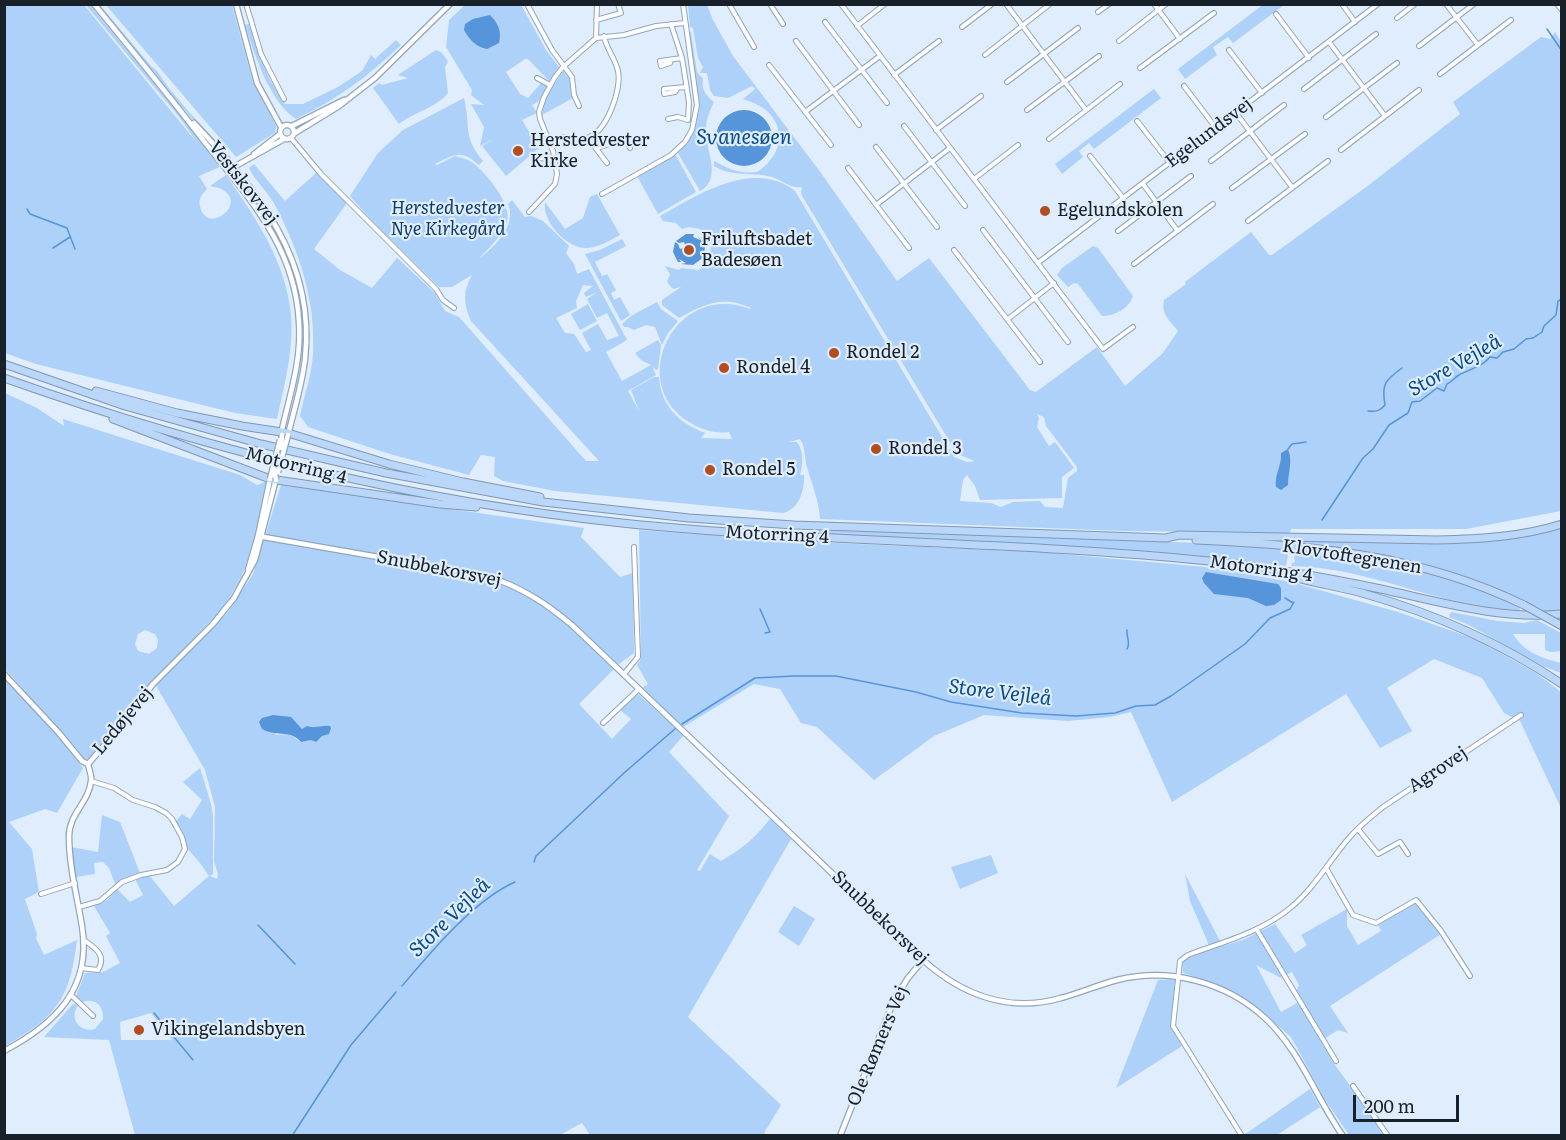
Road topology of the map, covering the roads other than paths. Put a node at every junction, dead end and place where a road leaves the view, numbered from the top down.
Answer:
1 (94, 4) edge
2 (236, 4) edge
3 (246, 4) edge
4 (450, 4) edge
5 (526, 4) edge
6 (618, 4) edge
7 (681, 4) edge
8 (729, 4) edge
9 (770, 4) edge
10 (841, 4) edge
11 (885, 4) edge
12 (992, 4) edge
13 (1006, 4) edge
14 (1050, 4) edge
15 (1109, 4) edge
16 (1154, 4) edge
17 (1166, 4) edge
18 (1342, 4) edge
19 (1415, 4) edge
20 (1446, 4) edge
21 (1474, 4) edge
22 (1557, 4) edge
23 (596, 5) edge
24 (1378, 5) edge
25 (1158, 10) junction
26 (1562, 10) edge
27 (1098, 12) dead end
28 (1214, 13) dead end
29 (1276, 14) dead end
30 (1397, 18) dead end
31 (1456, 18) junction
32 (250, 20) junction
33 (596, 20) junction
34 (1511, 20) dead end
35 (241, 22) junction
36 (825, 22) dead end
37 (1356, 22) junction
38 (685, 23) junction
39 (671, 24) junction
40 (783, 24) dead end
41 (857, 26) junction
42 (1022, 26) junction
43 (962, 27) dead end
44 (1078, 28) dead end
45 (1376, 34) dead end
46 (604, 36) junction
47 (596, 38) junction
48 (1180, 39) junction
49 (1119, 40) dead end
50 (796, 41) dead end
51 (939, 41) dead end
52 (1329, 42) junction
53 (1478, 45) junction
54 (754, 46) dead end
55 (1419, 46) dead end
56 (1230, 50) dead end
57 (1044, 54) junction
58 (985, 55) dead end
59 (880, 56) junction
60 (1099, 56) dead end
61 (682, 58) junction
62 (1309, 58) junction
63 (671, 60) dead end
64 (1342, 60) junction
65 (1397, 63) dead end
66 (769, 65) dead end
67 (563, 67) junction
68 (1140, 68) dead end
69 (861, 70) junction
70 (1440, 74) dead end
71 (894, 75) junction
72 (537, 78) dead end
73 (1006, 82) dead end
74 (1065, 82) junction
75 (1120, 84) dead end
76 (550, 85) junction
77 (1184, 86) dead end
78 (686, 87) junction
79 (1363, 88) junction
80 (677, 89) dead end
81 (1304, 89) dead end
82 (1419, 90) dead end
83 (833, 91) junction
84 (1262, 93) junction
85 (351, 96) junction
86 (981, 96) dead end
87 (284, 99) dead end
88 (886, 103) dead end
89 (1284, 105) dead end
90 (579, 106) dead end
91 (1028, 110) dead end
92 (1086, 110) junction
93 (806, 112) junction
94 (1236, 113) junction
95 (1385, 116) junction
96 (1326, 117) dead end
97 (668, 119) dead end
98 (1137, 121) dead end
99 (859, 124) dead end
100 (283, 126) junction
101 (292, 126) junction
102 (904, 126) dead end
103 (1216, 128) junction
104 (936, 130) junction
105 (1249, 131) junction
106 (1305, 134) dead end
107 (282, 136) junction
108 (293, 136) junction
109 (588, 138) junction
110 (1049, 139) dead end
111 (550, 141) junction
112 (831, 145) dead end
113 (1018, 145) dead end
114 (876, 147) dead end
115 (597, 148) junction
116 (630, 148) dead end
117 (950, 148) junction
118 (1341, 150) dead end
119 (1090, 156) dead end
120 (540, 158) dead end
121 (1270, 159) junction
122 (555, 160) junction
123 (1211, 160) dead end
124 (1328, 161) dead end
125 (607, 163) dead end
126 (932, 163) junction
127 (1170, 163) junction
128 (848, 168) dead end
129 (230, 170) junction
130 (1191, 176) dead end
131 (974, 179) junction
132 (904, 184) junction
133 (1143, 184) junction
134 (1292, 187) junction
135 (1232, 188) dead end
136 (602, 194) dead end
137 (1124, 199) junction
138 (1156, 202) junction
139 (1213, 204) dead end
140 (876, 206) junction
141 (965, 206) dead end
142 (529, 212) dead end
143 (1248, 221) dead end
144 (937, 227) dead end
145 (983, 230) dead end
146 (1178, 230) junction
147 (1119, 231) dead end
148 (909, 248) dead end
149 (954, 250) dead end
150 (1039, 262) junction
151 (1134, 264) dead end
152 (1054, 284) junction
153 (1035, 298) junction
154 (454, 308) dead end
155 (1008, 319) junction
156 (1133, 327) dead end
157 (1068, 342) dead end
158 (1040, 362) dead end
159 (4, 364) edge
160 (4, 378) edge
161 (73, 388) junction
162 (92, 408) junction
163 (284, 435) junction
164 (275, 477) junction
165 (534, 512) junction
166 (628, 512) junction
167 (1562, 524) edge
168 (260, 537) junction
169 (1167, 538) junction
170 (634, 548) dead end
171 (1268, 569) junction
172 (1562, 614) edge
173 (1562, 626) edge
174 (4, 674) edge
175 (624, 674) junction
176 (1562, 684) edge
177 (640, 689) junction
178 (1521, 715) dead end
179 (603, 723) dead end
180 (88, 764) junction
181 (91, 781) junction
182 (1358, 829) junction
183 (1407, 854) dead end
184 (1326, 868) junction
185 (75, 883) junction
186 (41, 894) dead end
187 (79, 906) junction
188 (1257, 930) junction
189 (84, 940) junction
190 (923, 960) junction
191 (81, 968) junction
192 (1470, 976) dead end
193 (1179, 977) junction
194 (71, 995) junction
195 (93, 1016) dead end
196 (4, 1051) edge
197 (1336, 1062) dead end
198 (1353, 1086) dead end
199 (840, 1136) edge
200 (1242, 1136) edge
201 (1343, 1136) edge
202 (1388, 1136) edge

1 - 129 street, Vestskovvej
2 - 35 street
3 - 32 street
4 - 85 street
5 - 67 street
6 - 33 street
7 - 38 street
8 - 54 street
9 - 40 street
10 - 41 street
11 - 41 street
12 - 43 street
13 - 42 street
14 - 42 street
15 - 27 street
16 - 25 street
17 - 25 street
18 - 37 street
19 - 30 street
20 - 31 street
21 - 31 street
22 - 26 street
23 - 33 street
24 - 37 street, Egelundsvej
25 - 48 street
25 - 49 street
28 - 48 street
29 - 62 street
31 - 53 street
31 - 55 street
32 - 35 street
32 - 87 street
33 - 47 street
34 - 53 street
35 - 100 street
36 - 69 street
37 - 52 street, Egelundsvej
38 - 39 street
38 - 136 street
39 - 46 street
39 - 61 street
41 - 59 street
42 - 57 street
42 - 58 street
44 - 57 street
45 - 64 street
46 - 47 street
46 - 109 street
47 - 67 street
48 - 68 street
50 - 83 street
51 - 71 street
52 - 62 street, Egelundsvej
52 - 64 street
53 - 70 street
56 - 84 street
57 - 73 street
57 - 74 street
59 - 69 street
59 - 71 street
60 - 74 street
61 - 63 street
61 - 78 street
62 - 84 street, Egelundsvej
64 - 79 street
64 - 81 street
65 - 79 street
66 - 93 street
67 - 76 street
67 - 90 street
69 - 83 street
69 - 88 street
71 - 104 street
72 - 76 street
74 - 91 street
74 - 92 street
75 - 92 street
76 - 111 street
77 - 103 street
78 - 80 street
78 - 97 street
79 - 95 street
79 - 96 street
82 - 95 street
83 - 93 street
83 - 99 street
84 - 94 street, Egelundsvej
85 - 101 street
85 - 108 street
86 - 104 street
89 - 105 street
92 - 110 street
93 - 112 street
94 - 103 street, Egelundsvej
94 - 105 street
95 - 118 street
98 - 127 street
100 - 101 street
100 - 107 street
101 - 108 street
102 - 126 street
103 - 127 street, Egelundsvej
104 - 117 street
105 - 121 street
105 - 123 street
106 - 121 street
107 - 108 street
107 - 129 street
108 - 154 street
109 - 111 street
109 - 115 street
111 - 122 street
113 - 131 street
114 - 132 street
115 - 116 street
115 - 125 street
117 - 126 street
117 - 131 street
119 - 137 street
120 - 122 street
121 - 134 street
121 - 135 street
122 - 142 street
124 - 134 street
126 - 132 street
126 - 141 street
127 - 133 street, Egelundsvej
128 - 140 street
129 - 163 street, Vestskovvej
130 - 138 street
131 - 150 street
132 - 140 street
132 - 144 street
133 - 137 street, Egelundsvej
133 - 138 street
134 - 143 street
137 - 150 street, Egelundsvej
138 - 146 street
138 - 147 street
139 - 146 street
140 - 148 street
145 - 153 street
146 - 151 street
149 - 155 street
150 - 152 street
152 - 153 street
152 - 156 street
153 - 155 street
153 - 157 street
155 - 158 street
159 - 161 highway, Motorring 4
160 - 162 highway, Motorring 4
161 - 163 highway
161 - 166 highway, Motorring 4
162 - 164 highway
162 - 165 highway, Motorring 4
163 - 164 street, Vestskovvej, bridge
163 - 164 street, Vestskovvej, bridge
163 - 166 highway
164 - 165 highway
164 - 168 street, Ledøjevej
165 - 171 highway, Motorring 4
166 - 169 highway, Motorring 4
167 - 169 highway, Motorring 4
168 - 175 street, Snubbekorsvej
168 - 180 street, Ledøjevej
169 - 173 highway, Klovtoftegrenen, bridge
170 - 175 street
171 - 172 highway, Motorring 4
171 - 176 highway, Klovtoftegrenen
174 - 180 street
175 - 177 street, Snubbekorsvej
177 - 179 street
177 - 190 street, Snubbekorsvej
178 - 182 street, Agrovej
180 - 181 street, Ledøjevej
181 - 185 street, Ledøjevej
181 - 187 street
182 - 183 street
182 - 184 street, Agrovej
184 - 188 street, Agrovej
184 - 192 street
185 - 186 street
185 - 187 street, Ledøjevej
187 - 189 street, Ledøjevej
188 - 193 street, Agrovej
188 - 197 street
189 - 191 street, Ledøjevej
189 - 191 street
190 - 193 street, Snubbekorsvej
190 - 199 street, Ole Rømers Vej
191 - 194 street, Ledøjevej
193 - 200 street
193 - 201 street, Snubbekorsvej
194 - 195 street
194 - 196 street, Ledøjevej
198 - 202 street

